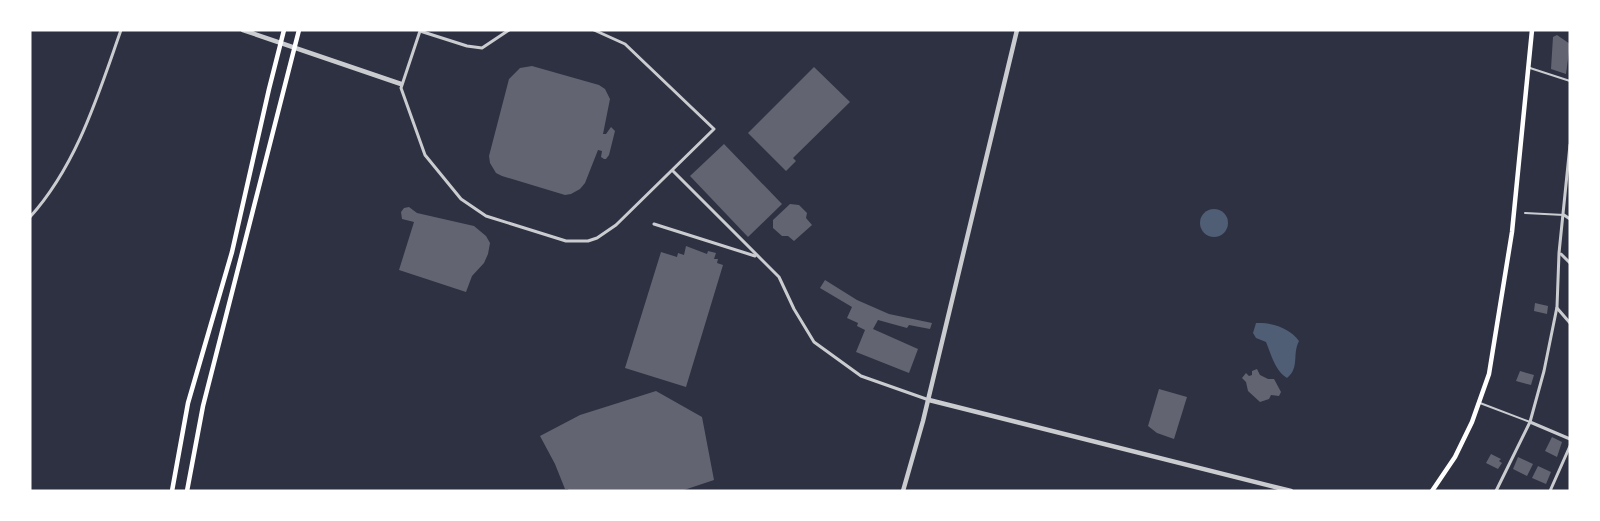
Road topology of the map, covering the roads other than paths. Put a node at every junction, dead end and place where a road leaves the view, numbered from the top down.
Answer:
1 (121, 30) edge
2 (243, 30) edge
3 (284, 30) edge
4 (299, 30) edge
5 (509, 30) edge
6 (594, 30) edge
7 (1017, 30) edge
8 (1532, 30) edge
9 (281, 42) junction
10 (295, 46) junction
11 (1530, 68) junction
12 (1570, 81) edge
13 (401, 84) junction
14 (1570, 145) edge
15 (673, 171) junction
16 (1525, 213) dead end
17 (1564, 215) junction
18 (30, 217) edge
19 (1570, 219) edge
20 (654, 224) dead end
21 (1560, 253) junction
22 (757, 256) junction
23 (1570, 263) edge
24 (1557, 308) junction
25 (1570, 323) edge
26 (928, 400) junction
27 (1480, 402) junction
28 (1530, 422) junction
29 (1570, 439) edge
30 (1570, 446) edge
31 (172, 491) edge
32 (187, 491) edge
33 (903, 491) edge
34 (1291, 491) edge
35 (1432, 491) edge
36 (1496, 491) edge
37 (1550, 491) edge

1 - 18 street
2 - 9 street
3 - 9 main road
4 - 10 main road
5 - 13 street
6 - 15 street
7 - 26 street
8 - 11 main road
9 - 10 street
9 - 31 main road
10 - 13 street
10 - 32 main road
11 - 12 street
11 - 27 main road
13 - 15 street
14 - 17 street
15 - 22 street
16 - 17 street
17 - 19 street
17 - 21 street
20 - 22 street
21 - 23 street
21 - 24 street
22 - 26 street
24 - 25 street
24 - 28 street
26 - 33 street
26 - 34 street
27 - 28 street
27 - 35 main road
28 - 29 street
28 - 36 street
30 - 37 street

